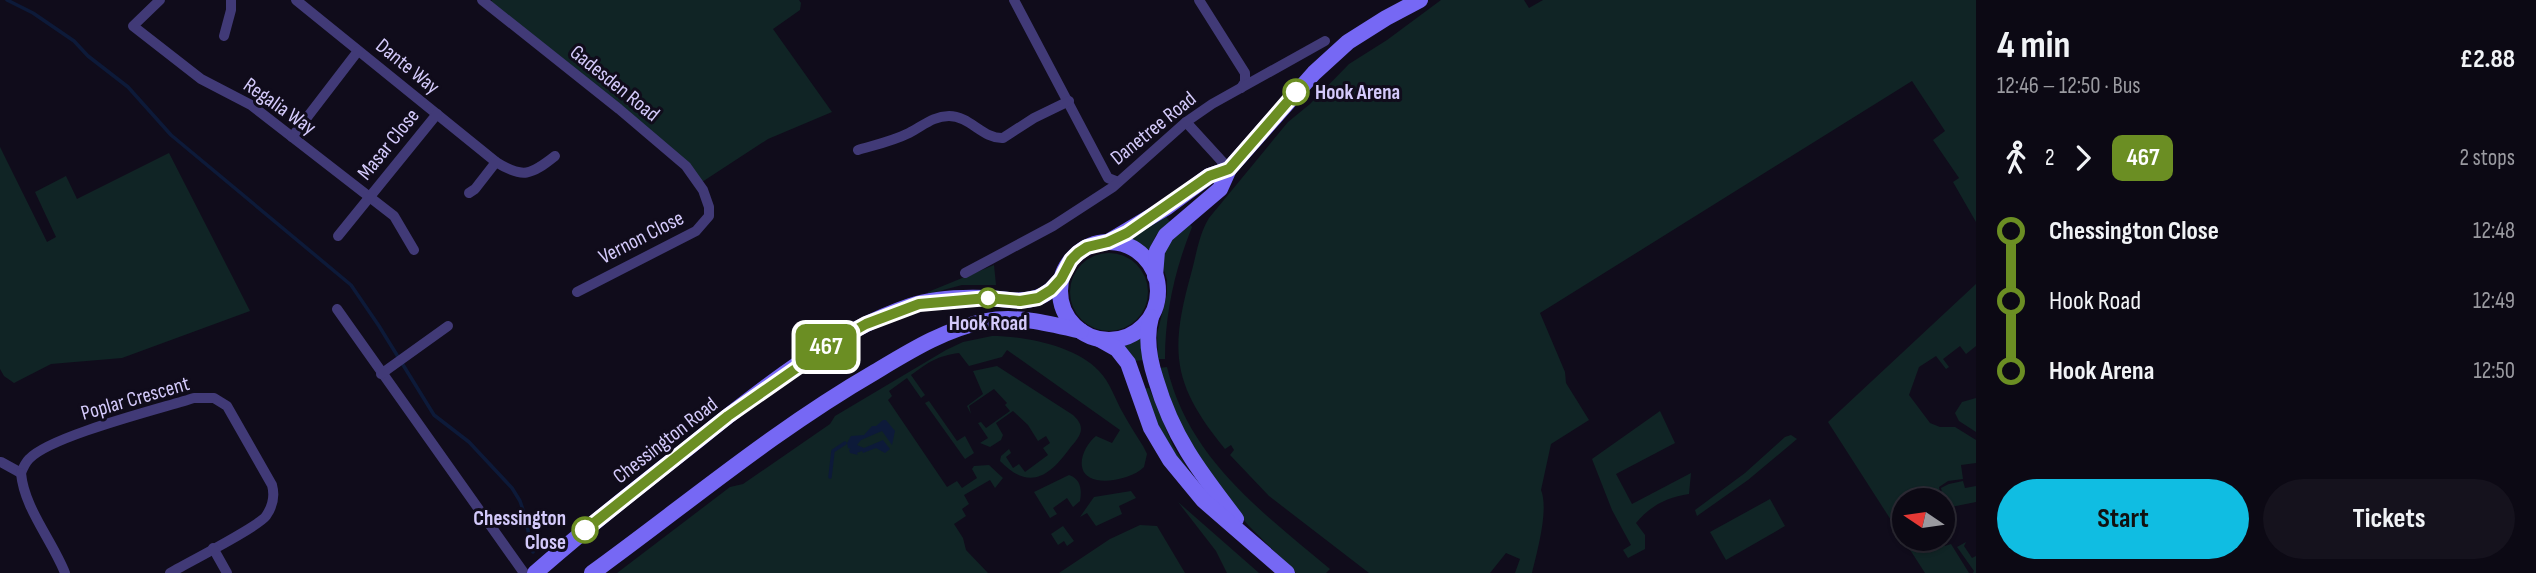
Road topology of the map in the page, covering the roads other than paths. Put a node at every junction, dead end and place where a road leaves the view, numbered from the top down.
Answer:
1 (160, 0) edge
2 (231, 0) edge
3 (296, 0) edge
4 (482, 0) edge
5 (1014, 0) edge
6 (1199, 0) edge
7 (1420, 0) edge
8 (224, 36) dead end
9 (1325, 41) dead end
10 (358, 51) junction
11 (1241, 88) junction
12 (1069, 101) junction
13 (437, 114) junction
14 (1186, 122) junction
15 (292, 137) junction
16 (858, 150) dead end
17 (555, 156) dead end
18 (496, 162) junction
19 (1229, 169) junction
20 (1118, 182) junction
21 (469, 193) dead end
22 (369, 198) junction
23 (709, 207) joint
24 (338, 236) dead end
25 (1108, 242) junction
26 (414, 250) dead end
27 (965, 273) dead end
28 (1155, 276) junction
29 (1061, 279) junction
30 (577, 292) dead end
31 (1155, 305) junction
32 (337, 309) dead end
33 (448, 326) dead end
34 (1081, 331) junction
35 (1100, 339) junction
36 (381, 374) junction
37 (1, 462) edge
38 (21, 473) junction
39 (1253, 541) junction
40 (213, 548) junction
41 (65, 573) edge
42 (170, 573) edge
43 (227, 573) edge
44 (524, 573) edge
45 (535, 573) edge
46 (592, 573) edge
47 (1287, 573) edge

1 - 15 street, Regalia Way
2 - 8 street
3 - 10 street, Dante Way
4 - 23 street, Gadesden Road
5 - 12 street, Danetree Road
6 - 11 street
7 - 19 main road, Chessington Road
9 - 11 street, Danetree Road
10 - 13 street, Dante Way
10 - 15 street
11 - 14 street, Danetree Road
12 - 16 street
12 - 20 street, Danetree Road
13 - 18 street, Dante Way
13 - 22 street, Masar Close
14 - 19 street
14 - 20 street, Danetree Road
15 - 22 street, Regalia Way
17 - 18 street, Dante Way
18 - 21 street
19 - 25 main road, Chessington Road
19 - 28 main road, Chessington Road
20 - 27 street
22 - 24 street, Masar Close
22 - 26 street, Masar Close
23 - 30 street, Vernon Close
25 - 28 main road
25 - 29 main road, Chessington Road
28 - 31 main road, Chessington Road
29 - 34 main road
29 - 45 main road, Chessington Road
31 - 35 main road
31 - 39 main road
32 - 36 street
33 - 36 street
34 - 35 main road
34 - 46 main road
35 - 39 main road
36 - 44 street
37 - 38 street
38 - 40 street, Poplar Crescent
38 - 41 street
39 - 47 main road
40 - 42 street, Poplar Crescent
40 - 43 street

